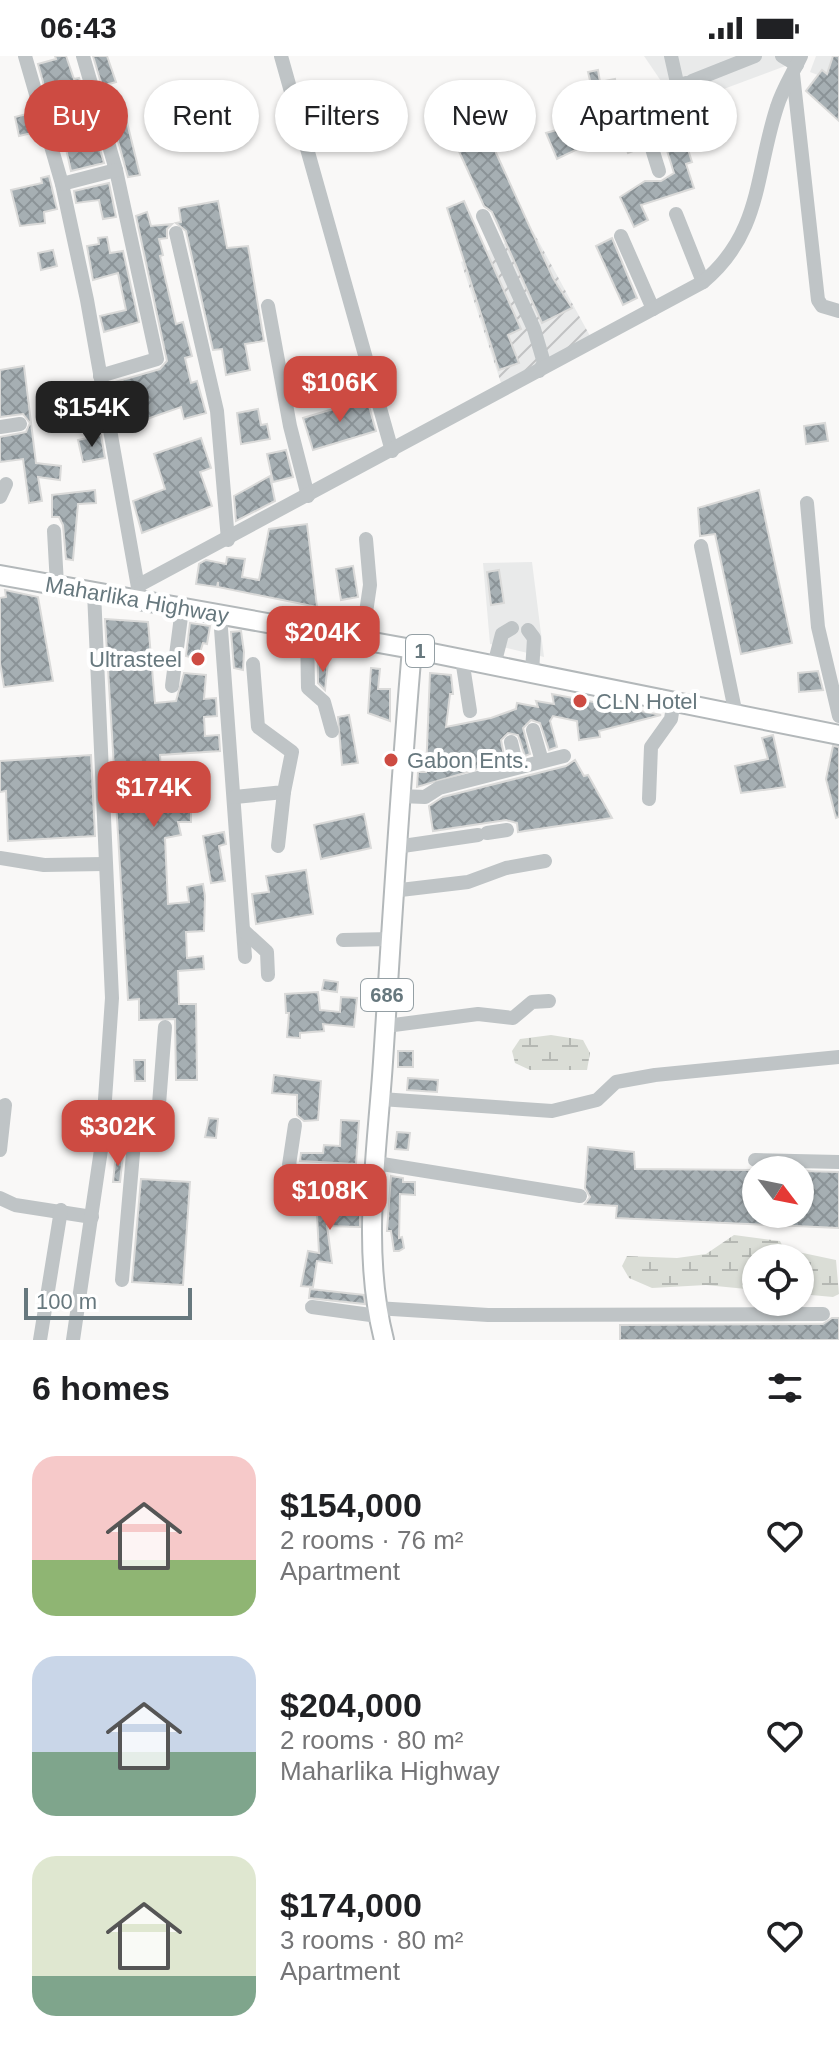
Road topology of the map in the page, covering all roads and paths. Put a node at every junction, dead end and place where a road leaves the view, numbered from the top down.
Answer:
1 (25, 56) edge
2 (83, 56) edge
3 (281, 56) edge
4 (671, 56) edge
5 (755, 56) edge
6 (782, 56) edge
7 (797, 65) edge
8 (684, 80) edge
9 (696, 80) edge
10 (653, 152) edge
11 (116, 170) junction
12 (659, 171) dead end
13 (62, 184) junction
14 (676, 214) dead end
15 (483, 216) dead end
16 (176, 233) dead end
17 (621, 236) dead end
18 (703, 282) junction
19 (268, 306) dead end
20 (653, 309) junction
21 (839, 311) edge
22 (539, 371) junction
23 (100, 376) junction
24 (20, 424) dead end
25 (0, 427) edge
26 (392, 451) junction
27 (308, 496) junction
28 (807, 503) dead end
29 (54, 531) dead end
30 (366, 539) dead end
31 (228, 540) junction
32 (701, 546) dead end
33 (0, 575) edge
34 (57, 585) junction
35 (94, 592) junction
36 (140, 593) junction
37 (182, 609) junction
38 (220, 615) junction
39 (307, 630) junction
40 (362, 640) junction
41 (412, 649) junction
42 (462, 659) junction
43 (253, 664) dead end
44 (494, 665) junction
45 (532, 673) junction
46 (172, 686) dead end
47 (674, 700) junction
48 (470, 711) dead end
49 (736, 715) junction
50 (839, 716) edge
51 (533, 730) dead end
52 (332, 731) dead end
53 (839, 735) edge
54 (511, 742) dead end
55 (564, 756) dead end
56 (542, 761) junction
57 (517, 767) junction
58 (284, 792) junction
59 (400, 796) junction
60 (235, 797) junction
61 (649, 799) dead end
62 (507, 830) dead end
63 (278, 846) dead end
64 (396, 847) junction
65 (0, 858) edge
66 (545, 861) dead end
67 (104, 864) junction
68 (392, 891) junction
69 (243, 930) junction
70 (390, 939) junction
71 (343, 940) dead end
72 (245, 957) dead end
73 (268, 975) dead end
74 (549, 1001) dead end
75 (386, 1026) junction
76 (165, 1027) dead end
77 (839, 1057) edge
78 (381, 1099) junction
79 (5, 1105) dead end
80 (295, 1125) dead end
81 (134, 1142) junction
82 (102, 1143) junction
83 (0, 1150) edge
84 (814, 1161) edge
85 (839, 1162) edge
86 (375, 1169) junction
87 (580, 1196) dead end
88 (1, 1204) edge
89 (61, 1210) junction
90 (92, 1217) junction
91 (122, 1280) dead end
92 (312, 1307) dead end
93 (377, 1312) junction
94 (823, 1314) dead end
95 (40, 1340) edge
96 (73, 1340) edge
97 (384, 1340) edge

1 - 13 street
2 - 11 street
3 - 26 street
4 - 8 street
5 - 9 street
6 - 7 street
7 - 18 street
7 - 21 street
10 - 12 street
11 - 13 street
11 - 23 street
13 - 23 street
14 - 18 street
15 - 22 street
16 - 31 street
17 - 20 street
18 - 20 street
19 - 27 street
20 - 22 street
22 - 26 street
23 - 36 street
24 - 25 street
26 - 27 street
27 - 31 street
28 - 50 street
29 - 34 street
30 - 40 street
31 - 36 street
32 - 49 street
33 - 34 main road, Maharlika Highway / 1
34 - 35 main road, Maharlika Highway / 1
35 - 36 main road, Maharlika Highway / 1
35 - 67 street
36 - 37 main road, Maharlika Highway / 1
37 - 38 main road, Maharlika Highway / 1
37 - 46 street
38 - 39 main road, Maharlika Highway / 1
38 - 60 street
39 - 40 main road, Maharlika Highway / 1
39 - 52 street
40 - 41 main road, Maharlika Highway / 1
41 - 42 main road, Maharlika Highway / 1
41 - 59 main road, 686
42 - 44 main road, Maharlika Highway / 1
42 - 48 street
43 - 58 street
44 - 45 main road, Maharlika Highway / 1
44 - 45 street
45 - 47 main road, Maharlika Highway / 1
47 - 49 main road, Maharlika Highway / 1
47 - 61 street
49 - 53 main road, Maharlika Highway / 1
51 - 56 street
54 - 57 street
55 - 56 street
56 - 57 street
57 - 59 street
58 - 60 street
58 - 63 street
59 - 64 main road, 686
60 - 69 street
62 - 64 street
64 - 68 main road, 686
65 - 67 street
66 - 68 street
67 - 82 street
68 - 70 main road, 686
69 - 72 street
69 - 73 street
70 - 71 street
70 - 75 main road, 686
74 - 75 street
75 - 78 main road, 686
76 - 81 street
77 - 78 street
78 - 86 main road, 686
79 - 83 street
80 - 86 street
81 - 82 street
81 - 91 street
82 - 90 street
84 - 85 street
86 - 87 street
86 - 93 main road, 686
88 - 89 street
89 - 90 street
89 - 95 street
90 - 96 street
92 - 93 street
93 - 94 street
93 - 97 main road, 686

